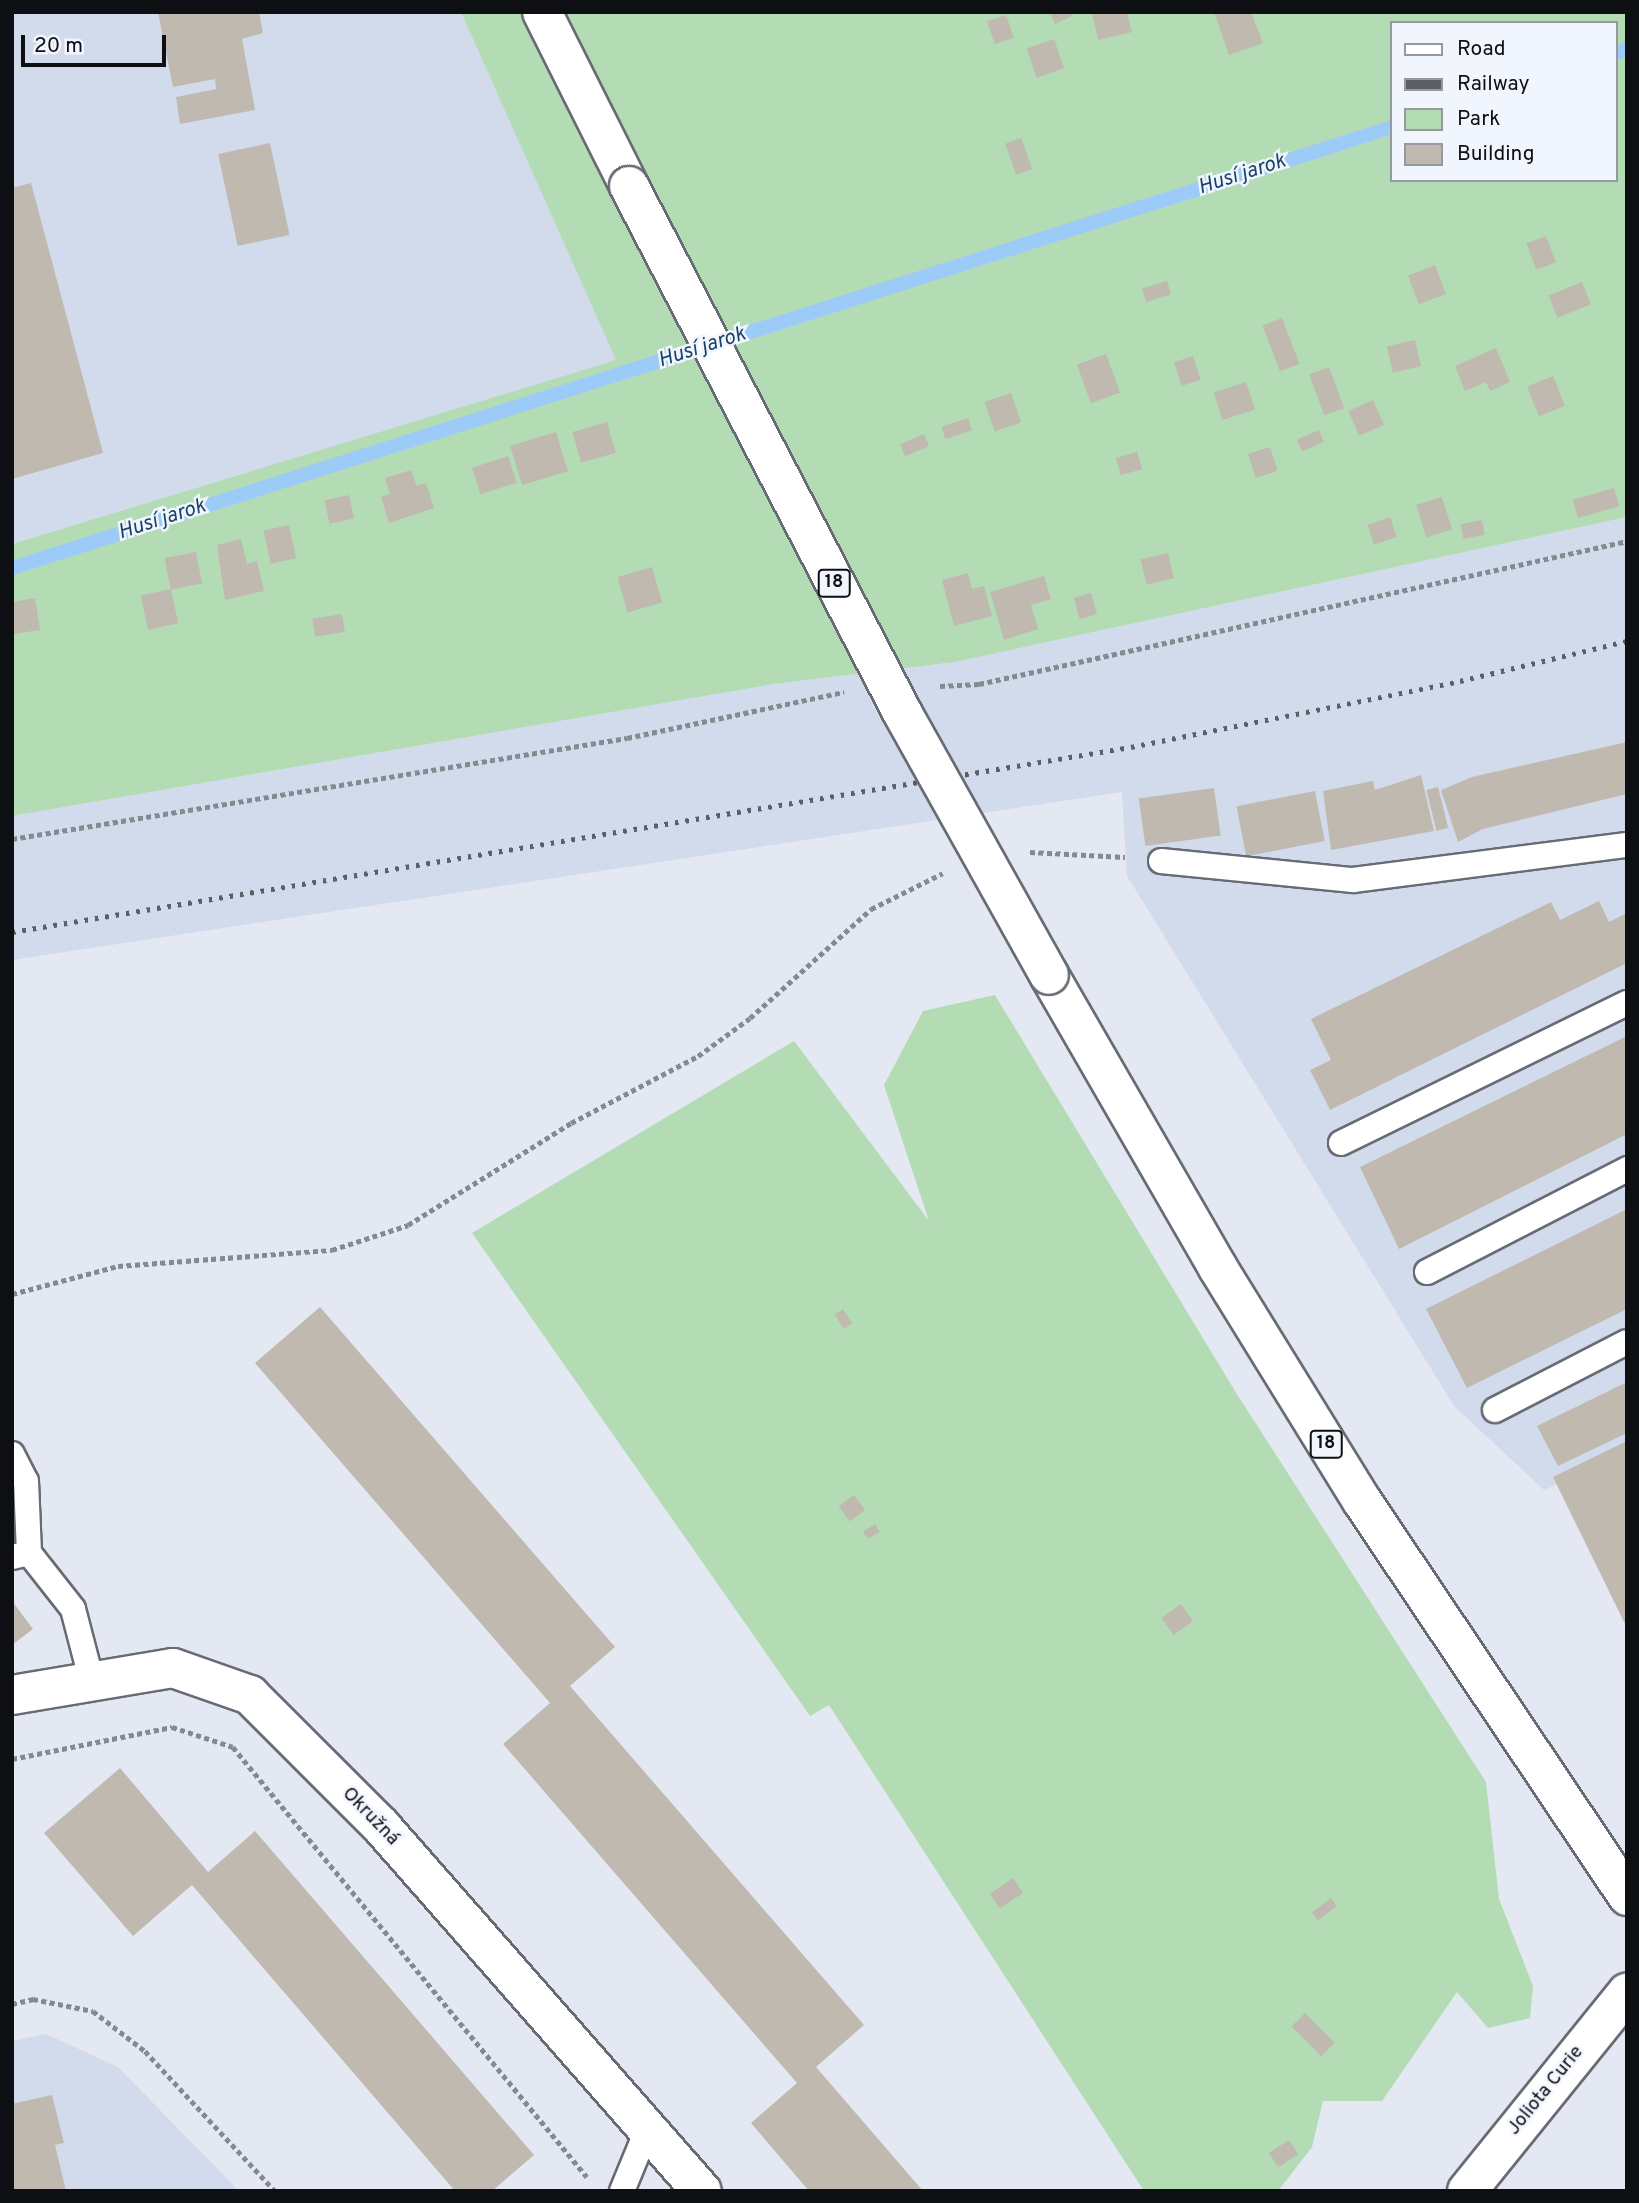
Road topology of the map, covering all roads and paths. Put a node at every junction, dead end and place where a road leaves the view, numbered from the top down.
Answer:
1 (542, 12) edge
2 (1627, 541) edge
3 (926, 687) dead end
4 (847, 691) dead end
5 (12, 839) edge
6 (1627, 845) edge
7 (1016, 855) dead end
8 (1161, 860) joint
9 (951, 871) dead end
10 (1627, 1003) edge
11 (1341, 1143) dead end
12 (1627, 1169) edge
13 (1427, 1272) dead end
14 (12, 1294) edge
15 (1627, 1342) edge
16 (1495, 1410) dead end
17 (12, 1454) edge
18 (21, 1555) edge
19 (92, 1678) junction
20 (12, 1695) edge
21 (12, 1759) edge
22 (1627, 1896) edge
23 (1627, 1993) edge
24 (12, 2004) edge
25 (648, 2128) junction
26 (590, 2180) dead end
27 (275, 2191) edge
28 (622, 2191) edge
29 (702, 2191) edge
30 (1467, 2191) edge

1 - 22 main road, 18, bridge
2 - 3 path
4 - 5 path
6 - 8 lane
7 - 8 path
9 - 14 path
10 - 11 lane
12 - 13 lane
15 - 16 lane
17 - 18 lane
18 - 19 lane
19 - 20 main road, Okružná
19 - 25 main road, Okružná
21 - 26 path
23 - 30 main road, Joliota Curie
24 - 27 path
25 - 28 lane
25 - 29 main road, Okružná

